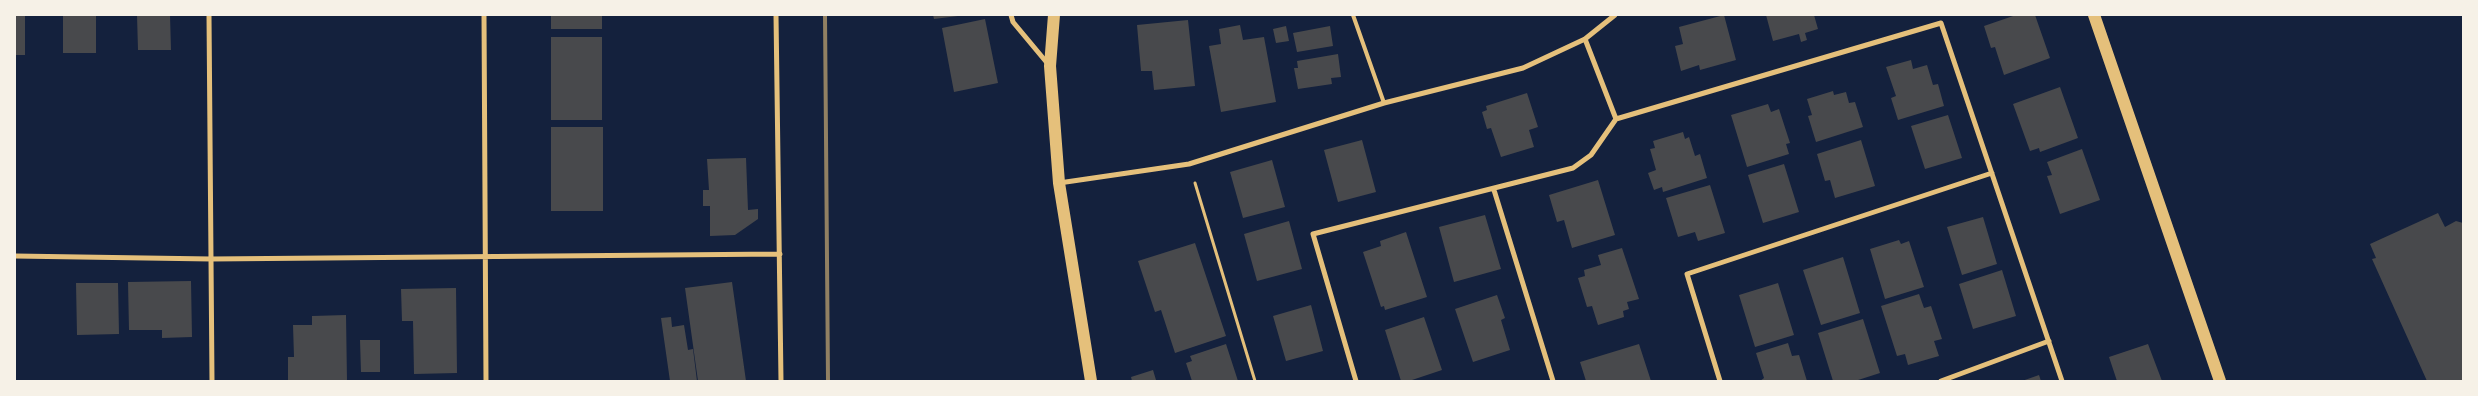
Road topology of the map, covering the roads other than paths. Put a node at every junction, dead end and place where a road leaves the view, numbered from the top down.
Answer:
1 (209, 15) edge
2 (484, 15) edge
3 (776, 15) edge
4 (1011, 15) edge
5 (1054, 15) edge
6 (1353, 15) edge
7 (1615, 15) edge
8 (2094, 15) edge
9 (1585, 39) junction
10 (1050, 66) junction
11 (1384, 103) junction
12 (1616, 119) junction
13 (1992, 173) junction
14 (1059, 183) junction
15 (1494, 190) junction
16 (780, 254) junction
17 (15, 256) edge
18 (486, 257) junction
19 (211, 259) junction
20 (2049, 341) junction
21 (212, 381) edge
22 (486, 381) edge
23 (781, 381) edge
24 (1091, 381) edge
25 (1356, 381) edge
26 (1553, 381) edge
27 (1720, 381) edge
28 (1941, 381) edge
29 (2062, 381) edge
30 (2220, 381) edge

1 - 19 street
2 - 18 street
3 - 16 street
4 - 10 street
5 - 10 main road
6 - 11 lane
7 - 9 street
8 - 30 main road
9 - 11 street
9 - 12 street
10 - 14 main road
11 - 14 street
12 - 13 street
12 - 15 street
13 - 20 street
13 - 27 street
14 - 24 main road
15 - 25 street
15 - 26 street
16 - 18 street
16 - 23 street
17 - 19 street
18 - 19 street
18 - 22 street
19 - 21 street
20 - 28 street
20 - 29 street

